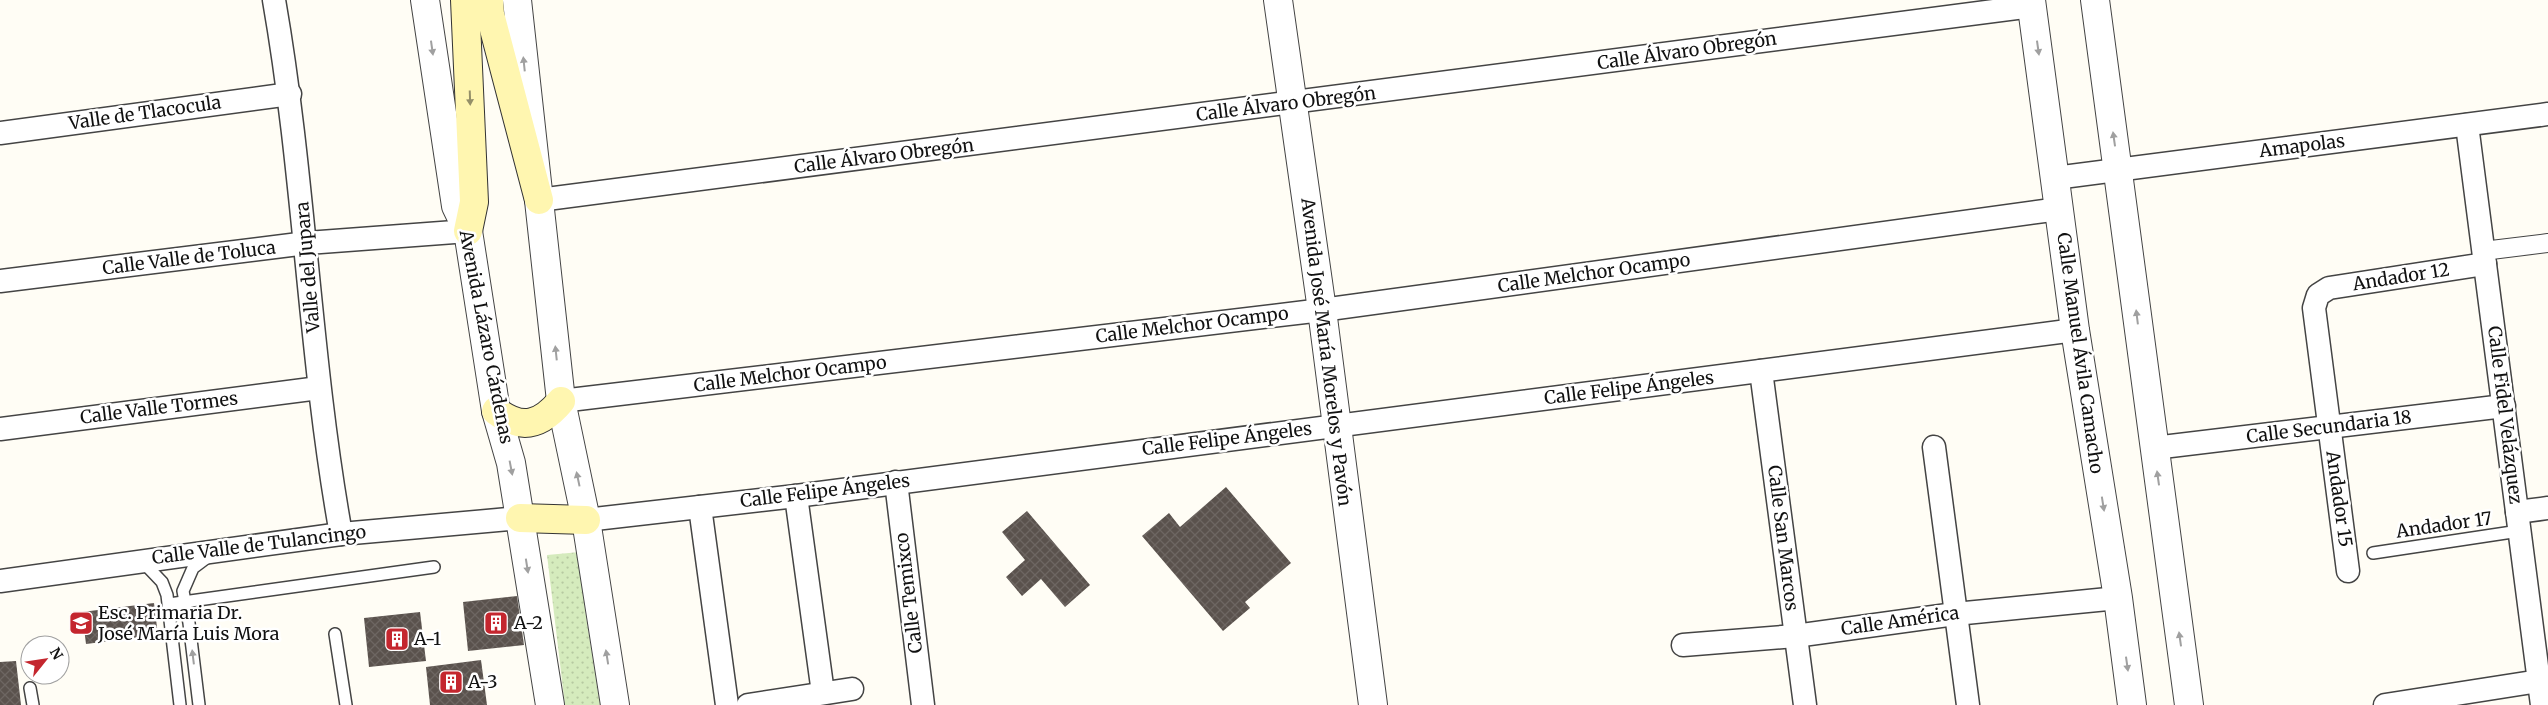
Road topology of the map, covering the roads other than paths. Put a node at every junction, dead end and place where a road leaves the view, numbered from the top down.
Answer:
1 (274, 0) edge
2 (425, 0) edge
3 (517, 0) edge
4 (1278, 0) edge
5 (2095, 0) edge
6 (2032, 3) edge
7 (478, 7) edge
8 (290, 94) junction
9 (1293, 104) junction
10 (2548, 114) edge
11 (2468, 125) junction
12 (0, 133) edge
13 (2118, 170) junction
14 (2056, 178) junction
15 (539, 200) junction
16 (2060, 209) junction
17 (468, 231) junction
18 (307, 243) junction
19 (2548, 243) edge
20 (2484, 258) junction
21 (0, 281) edge
22 (2318, 295) joint
23 (1322, 310) junction
24 (2075, 330) junction
25 (1761, 371) junction
26 (319, 388) junction
27 (562, 401) junction
28 (2504, 406) junction
29 (496, 411) junction
30 (1336, 424) junction
31 (2329, 427) junction
32 (0, 429) edge
33 (1934, 447) dead end
34 (2154, 448) junction
35 (896, 482) junction
36 (796, 496) junction
37 (700, 507) junction
38 (2548, 508) edge
39 (520, 518) junction
40 (586, 520) junction
41 (2518, 522) junction
42 (341, 534) junction
43 (217, 550) junction
44 (2373, 552) dead end
45 (140, 560) junction
46 (434, 567) dead end
47 (2348, 571) dead end
48 (0, 581) edge
49 (2118, 598) junction
50 (184, 602) junction
51 (170, 604) junction
52 (1955, 614) junction
53 (336, 634) dead end
54 (1795, 636) junction
55 (1683, 645) dead end
56 (2539, 681) junction
57 (30, 688) dead end
58 (852, 689) dead end
59 (822, 693) junction
60 (32, 705) edge
61 (180, 705) edge
62 (199, 705) edge
63 (346, 705) edge
64 (550, 705) edge
65 (615, 705) edge
66 (727, 705) edge
67 (748, 705) edge
68 (923, 705) edge
69 (1373, 705) edge
70 (1805, 705) edge
71 (1968, 705) edge
72 (2132, 705) edge
73 (2189, 705) edge
74 (2385, 705) edge
75 (2542, 705) edge

1 - 8 street, Valle del Jupara
2 -> 17 street, Avenida Lázaro Cárdenas
15 -> 3 street
4 - 9 street, Avenida José María Morelos y Pavón
13 -> 5 street
6 - 9 street, Calle Álvaro Obregón
6 -> 14 street, Calle Manuel Ávila Camacho
7 - 15 main road
7 -> 17 main road
8 - 12 street, Valle de Tlacocula
8 - 18 street, Valle del Jupara
9 - 15 street, Calle Álvaro Obregón
9 - 23 street, Avenida José María Morelos y Pavón
10 - 11 street, Amapolas
11 - 13 street, Amapolas
11 - 20 street, Calle Fidel Velázquez
13 - 14 street, Amapolas
34 -> 13 street
14 - 16 street, Calle Manuel Ávila Camacho
27 -> 15 street
16 - 23 street, Calle Melchor Ocampo
16 - 24 street, Calle Manuel Ávila Camacho
17 - 18 street, Calle Valle de Toluca
17 - 29 street, Avenida Lázaro Cárdenas
18 - 21 street, Calle Valle de Toluca
18 - 26 street, Valle del Jupara
19 - 20 street
20 - 22 street, Andador 12
20 - 28 street, Calle Fidel Velázquez
22 - 31 street, Andador 15
23 - 27 street, Calle Melchor Ocampo
23 - 30 street, Avenida José María Morelos y Pavón
24 - 25 street, Calle Felipe Ángeles
24 -> 49 street, Calle Manuel Ávila Camacho
25 - 30 street, Calle Felipe Ángeles
25 - 54 street, Calle San Marcos
26 - 32 street, Calle Valle Tormes
26 - 42 street, Valle del Jupara
27 - 29 main road
40 -> 27 street
28 - 31 street, Calle Secundaria 18
28 - 41 street, Calle Fidel Velázquez
29 -> 39 street, Avenida Lázaro Cárdenas
30 - 35 street, Calle Felipe Ángeles
30 - 69 street, Avenida José María Morelos y Pavón
31 - 34 street, Calle Secundaria 18
31 - 47 street, Andador 15
33 - 52 street
73 -> 34 street
35 - 36 street, Calle Felipe Ángeles
35 - 68 street, Calle Temixco
36 - 37 street, Calle Felipe Ángeles
36 - 59 street
37 - 40 street, Calle Felipe Ángeles
37 - 66 street
38 - 41 street
39 - 40 main road
39 - 42 street, Calle Valle de Tulancingo
39 -> 64 street, Avenida Lázaro Cárdenas
65 -> 40 street
41 - 44 lane, Andador 17
41 - 56 street, Calle Fidel Velázquez
42 - 43 street, Calle Valle de Tulancingo
43 - 45 street, Calle Valle de Tulancingo
43 - 50 lane
45 - 48 street, Calle Valle de Tulancingo
45 - 51 lane
46 - 50 lane
49 - 52 street, Calle América
49 -> 72 street, Calle Manuel Ávila Camacho
50 - 51 lane
62 -> 50 lane
51 - 61 lane
52 - 54 street, Calle América
52 - 71 street
53 - 63 lane
54 - 55 street, Calle América
54 - 70 street, Calle San Marcos
56 - 74 street
56 - 75 street, Calle Fidel Velázquez
57 - 60 lane
58 - 59 street
59 - 67 street

